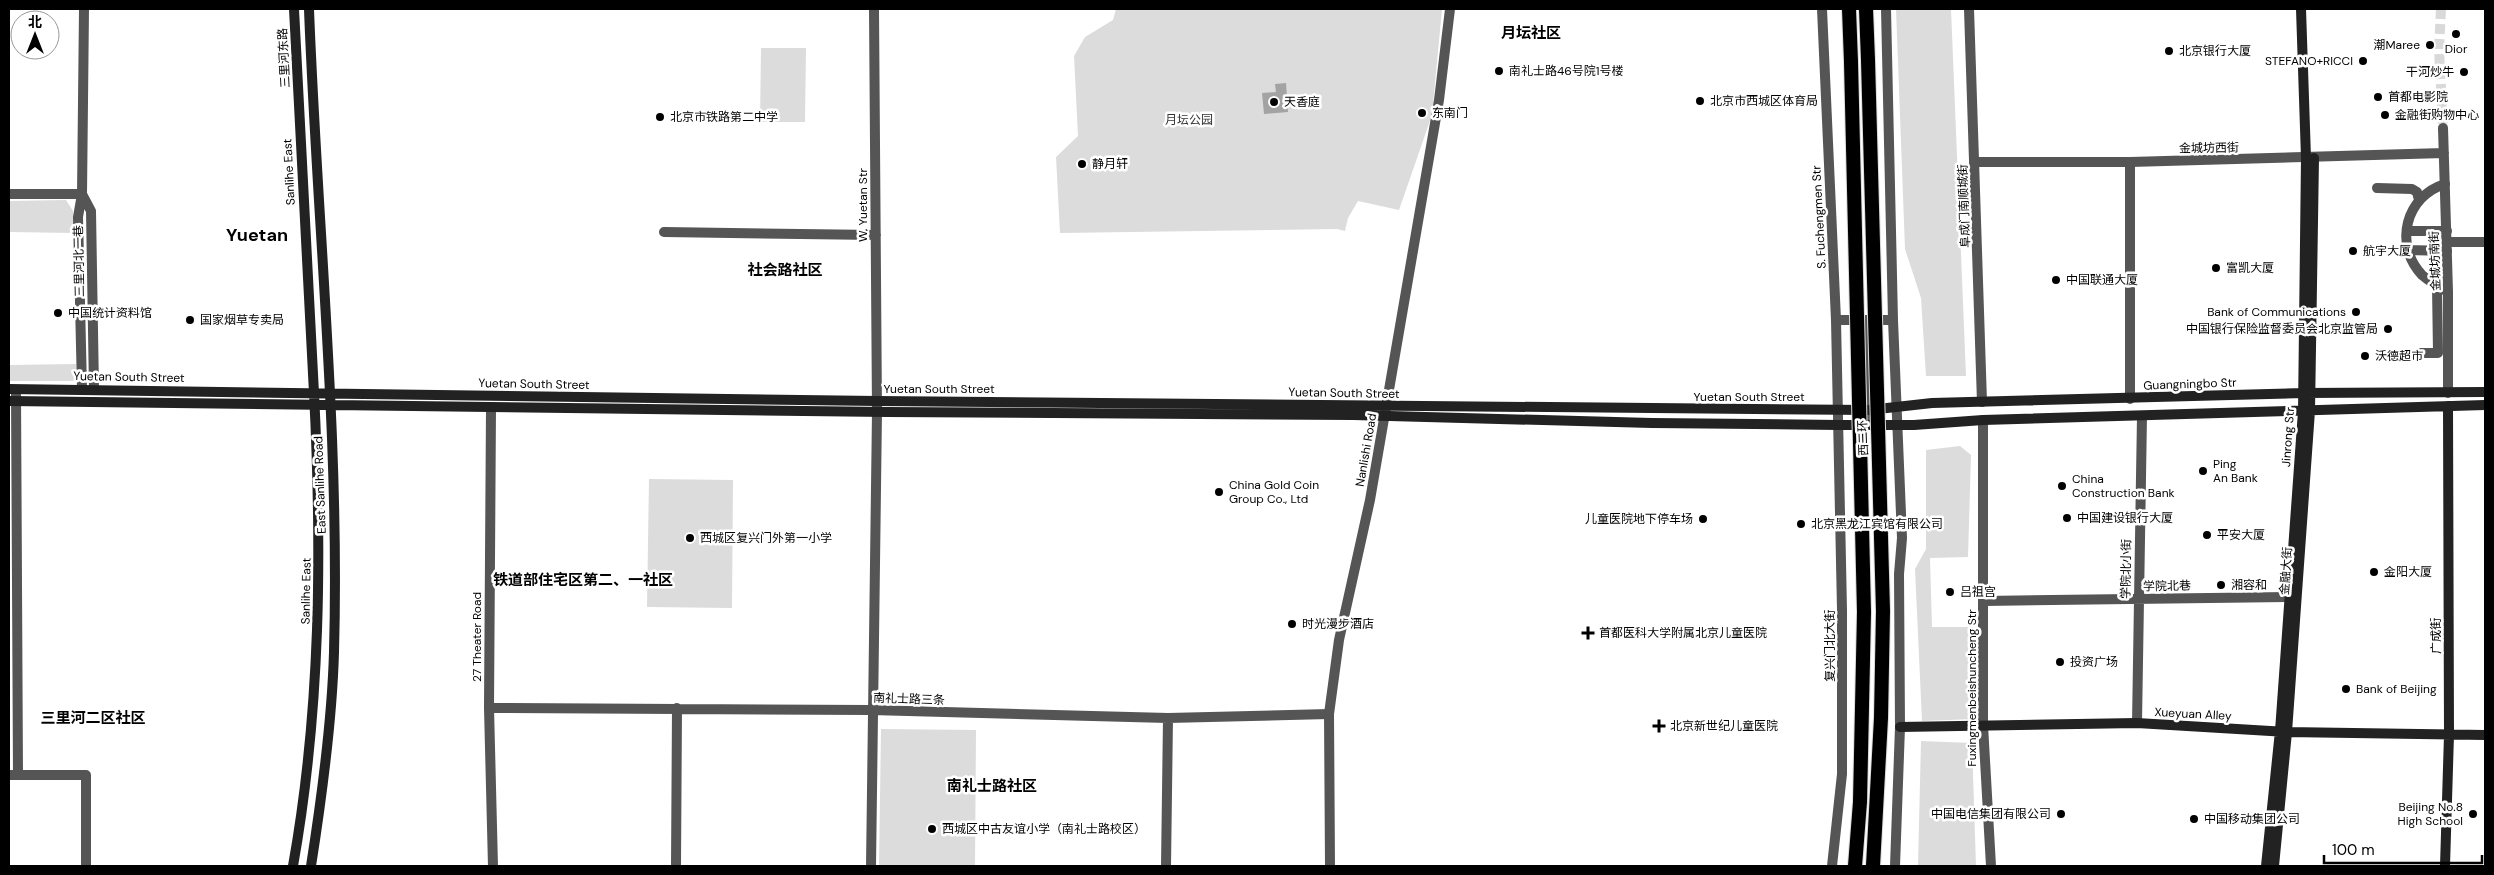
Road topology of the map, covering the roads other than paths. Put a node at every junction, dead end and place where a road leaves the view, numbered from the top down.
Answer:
1 (84, 9) edge
2 (294, 9) edge
3 (310, 9) edge
4 (874, 9) edge
5 (1450, 9) edge
6 (1822, 9) edge
7 (1849, 9) edge
8 (1866, 9) edge
9 (1886, 9) edge
10 (1969, 9) edge
11 (2301, 9) edge
12 (2443, 128) tunnel mouth
13 (2444, 153) junction
14 (2310, 158) junction
15 (1975, 162) junction
16 (2130, 162) junction
17 (2445, 184) junction
18 (2377, 188) dead end
19 (9, 194) edge
20 (82, 194) junction
21 (2418, 200) junction
22 (2407, 231) junction
23 (664, 232) dead end
24 (876, 235) junction
25 (2447, 241) junction
26 (2485, 242) edge
27 (2408, 250) junction
28 (2437, 286) junction
29 (2448, 292) junction
30 (1836, 320) junction
31 (1865, 320) junction
32 (1894, 320) junction
33 (2418, 353) dead end
34 (13, 389) edge
35 (82, 390) junction
36 (94, 390) junction
37 (314, 392) junction
38 (329, 392) junction
39 (2485, 392) edge
40 (2307, 393) junction
41 (2448, 393) junction
42 (2130, 399) junction
43 (13, 401) edge
44 (1982, 402) junction
45 (315, 404) junction
46 (330, 405) junction
47 (2485, 405) edge
48 (877, 406) junction
49 (2448, 406) junction
50 (1896, 407) junction
51 (491, 408) junction
52 (1839, 410) junction
53 (1869, 410) junction
54 (1385, 411) junction
55 (2307, 411) junction
56 (2142, 416) junction
57 (1983, 420) junction
58 (1839, 425) junction
59 (1869, 425) junction
60 (1898, 425) junction
61 (2290, 596) junction
62 (2138, 599) junction
63 (1984, 601) junction
64 (489, 708) junction
65 (677, 708) junction
66 (871, 710) junction
67 (1328, 714) junction
68 (1168, 718) junction
69 (2137, 724) junction
70 (1983, 725) junction
71 (1900, 727) junction
72 (2283, 732) junction
73 (2449, 735) junction
74 (2485, 735) edge
75 (13, 775) edge
76 (86, 866) edge
77 (293, 866) edge
78 (311, 866) edge
79 (493, 866) edge
80 (676, 866) edge
81 (871, 866) edge
82 (1166, 866) edge
83 (1330, 866) edge
84 (1832, 866) edge
85 (1855, 866) edge
86 (1873, 866) edge
87 (1896, 866) edge
88 (1991, 866) edge
89 (2266, 866) edge
90 (2274, 866) edge
91 (2445, 866) edge

1 - 20 street, 三里河北一巷
2 - 37 main road, Sanlihe East
3 - 38 main road
4 - 24 street, W. Yuetan Str
5 - 54 street, Nanlishi Road
6 - 30 street, S. Fuchengmen Str
7 - 85 highway, 西二环, bridge
8 - 86 highway, 西二环, bridge
9 - 32 street
10 - 15 street, 阜成门南顺城街
11 - 14 main road, Jinrong Str
12 - 13 street, 金城坊南街
13 - 14 street, 金城坊西街
13 - 17 street, 金城坊南街
14 - 16 street, 金城坊西街
14 - 40 main road, Jinrong Str
15 - 16 street, 金城坊西街
15 - 44 street, 阜成门南顺城街
16 - 42 street
17 - 21 street
17 - 25 street, 金城坊南街
18 - 21 street
19 - 20 street
20 - 35 street, 三里河北一巷
20 - 36 street, 三里河北一巷
21 - 22 street
22 - 25 street
22 - 27 street
23 - 24 street
24 - 48 street, W. Yuetan Str
25 - 26 street
25 - 27 street
25 - 29 street, 金城坊南街
27 - 28 street
28 - 29 street
28 - 33 street
29 - 41 street, 金城坊南街
30 - 31 street
30 - 52 street, S. Fuchengmen Str
31 - 32 street
31 - 53 street
32 - 50 street
34 - 35 main road, Yuetan South Street
34 - 43 street
35 - 36 main road, Yuetan South Street
36 - 37 main road, Yuetan South Street
37 - 38 main road, Yuetan South Street
37 - 45 main road, Sanlihe East
38 - 46 main road, East Sanlihe Road
38 - 48 main road, Yuetan South Street
39 - 41 main road, Guangningbo Str
40 - 41 main road, Guangningbo Str
40 - 42 main road, Guangningbo Str
40 - 55 main road, Jinrong Str
42 - 44 main road, Guangningbo Str
43 - 45 main road, Yuetan South Street
43 - 75 street
44 - 50 main road, Guangningbo Str
45 - 46 main road, Yuetan South Street
45 - 77 main road, Sanlihe East
46 - 51 main road, Yuetan South Street
46 - 78 main road, East Sanlihe Road
47 - 49 main road
48 - 51 main road, Yuetan South Street
48 - 54 main road, Yuetan South Street
48 - 66 street, W. Yuetan Str
49 - 55 main road
49 - 73 main road, 广成街
50 - 53 main road, Yuetan South Street
50 - 60 street
51 - 64 street, 27 Theater Road
52 - 53 main road, Yuetan South Street
52 - 54 main road, Yuetan South Street
52 - 58 street, S. Fuchengmen Str
53 - 59 street
54 - 58 main road, Yuetan South Street
54 - 67 street, Nanlishi Road
55 - 56 main road
55 - 61 main road, Jinrong Str
55 - 72 main road, 金融大街
56 - 57 main road
56 - 62 street, 学院北小街
57 - 60 main road
57 - 63 street, Fuxingmenbeishuncheng Str
58 - 59 main road, Yuetan South Street
58 - 84 street, 复兴门北大街
59 - 60 main road, Yuetan South Street
60 - 71 street
61 - 62 street, 学院北巷
61 - 72 main road, Jinrong Str
62 - 63 street, 学院北巷
62 - 69 street, 学院北小街
63 - 70 street, Fuxingmenbeishuncheng Str
64 - 65 street, 南礼士路三条
64 - 79 street, 27 Theater Road
65 - 66 street, 南礼士路三条
65 - 80 street
66 - 68 street, 南礼士路三条
66 - 81 street, W. Yuetan Str
67 - 68 street, 南礼士路三条
67 - 83 street, Nanlishi Road
68 - 82 street
69 - 70 main road, Xueyuan Alley
69 - 72 main road, Xueyuan Alley
70 - 71 main road, Xueyuan Alley
70 - 88 street, Fuxingmenbeishuncheng Str
71 - 87 street
72 - 73 main road, Xueyuan Alley
72 - 89 main road, Jinrong Str
72 - 90 main road
73 - 74 main road, Xueyuan Alley
73 - 91 main road, 广成街
75 - 76 street

